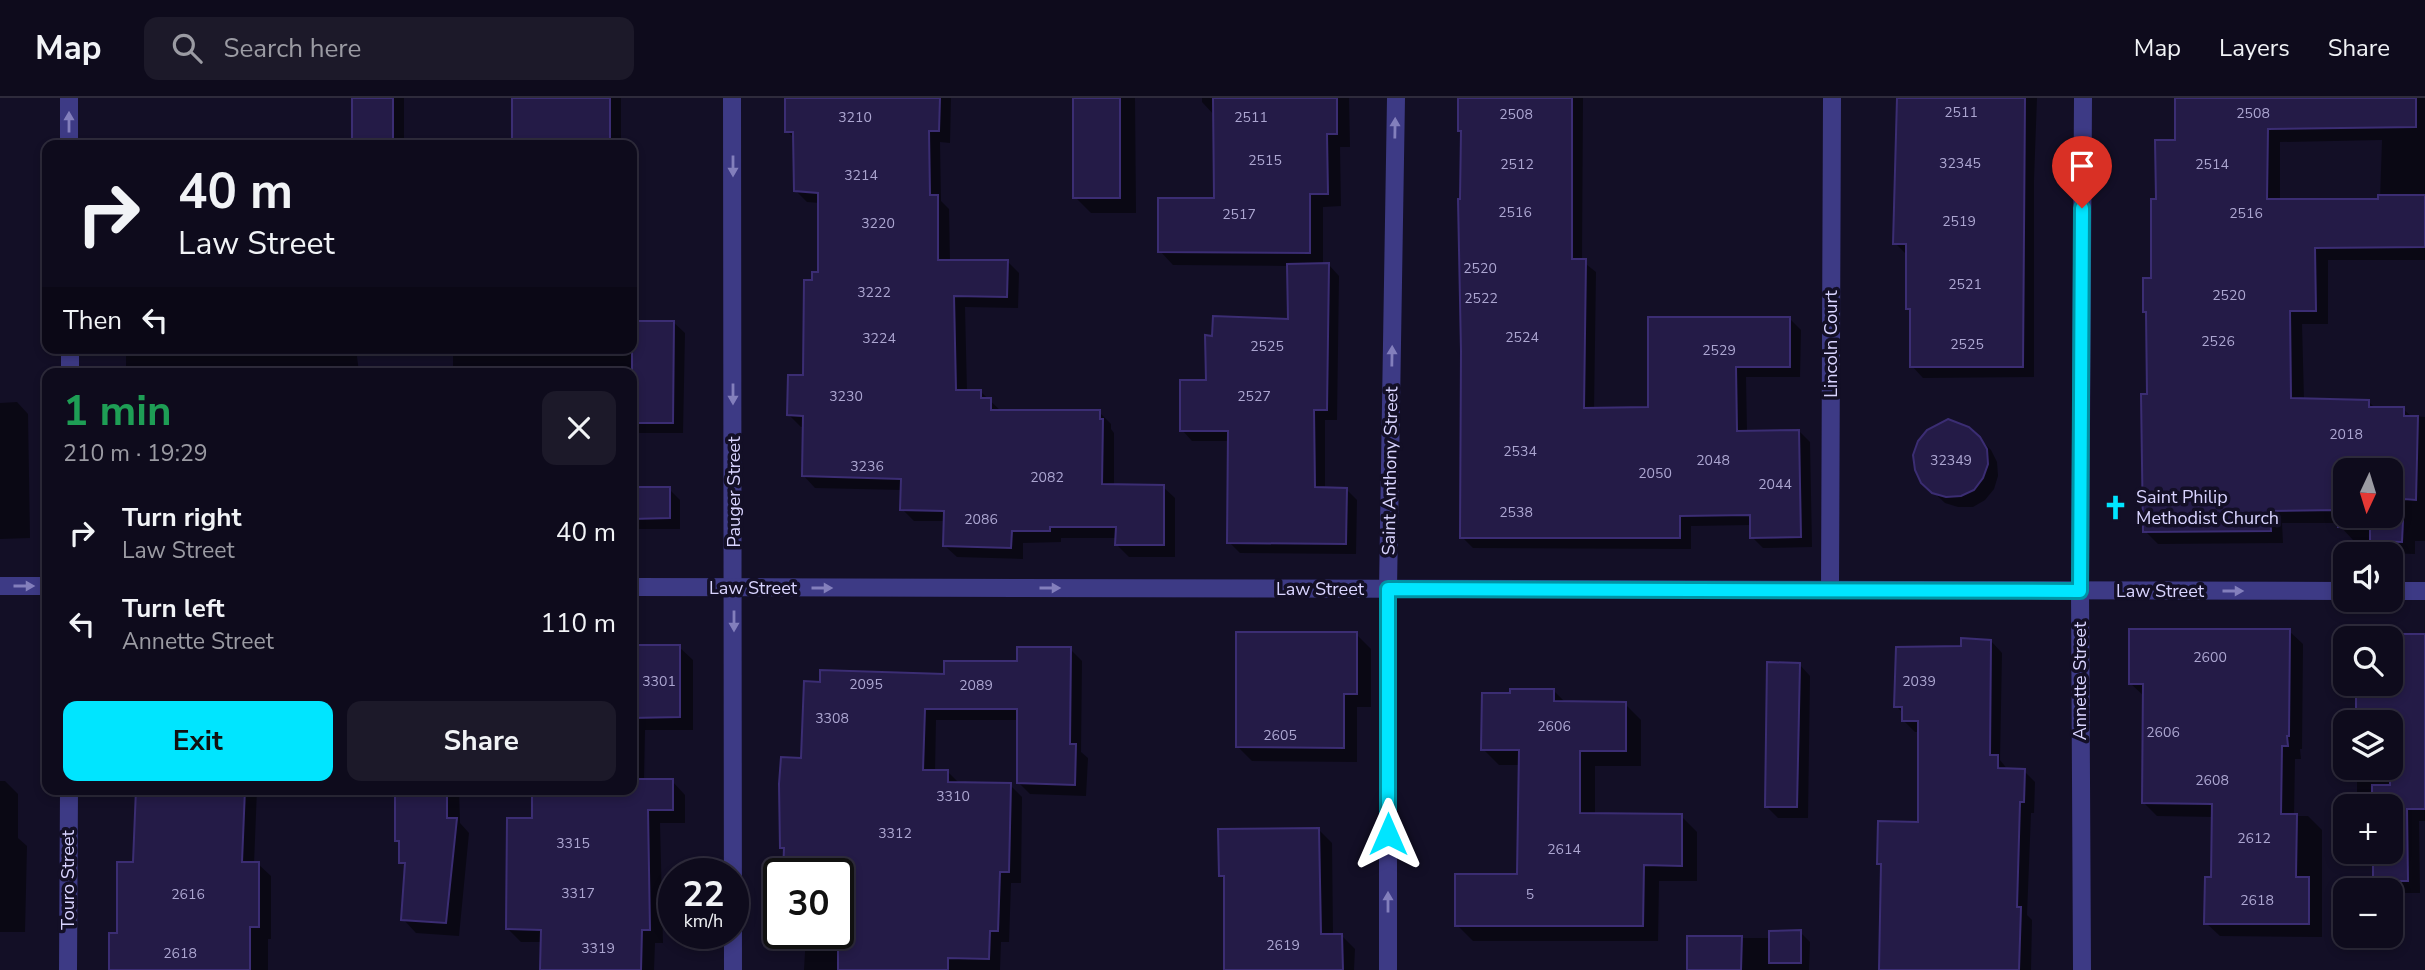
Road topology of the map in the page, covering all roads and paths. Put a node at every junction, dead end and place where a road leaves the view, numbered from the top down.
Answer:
1 (69, 98) edge
2 (732, 98) edge
3 (1396, 98) edge
4 (1832, 98) edge
5 (2083, 98) edge
6 (69, 140) edge
7 (0, 586) edge
8 (42, 586) edge
9 (637, 587) edge
10 (734, 587) junction
11 (1388, 589) junction
12 (1830, 590) junction
13 (2080, 591) junction
14 (2333, 591) edge
15 (2403, 591) edge
16 (2425, 591) edge
17 (69, 795) edge
18 (68, 970) edge
19 (733, 970) edge
20 (1388, 970) edge
21 (2082, 970) edge

6 -> 1 street
2 -> 10 street, Pauger Street
11 -> 3 street, Saint Anthony Street
4 - 12 street, Lincoln Court
5 - 13 street, Annette Street
7 -> 8 street
9 - 10 street, Law Street
10 -> 11 street, Law Street
10 -> 19 street, Pauger Street
11 - 12 street, Law Street
20 -> 11 street, Saint Anthony Street
12 - 13 street, Law Street
13 -> 14 street, Law Street
13 - 21 street, Annette Street
15 - 16 street
17 - 18 street, Touro Street

